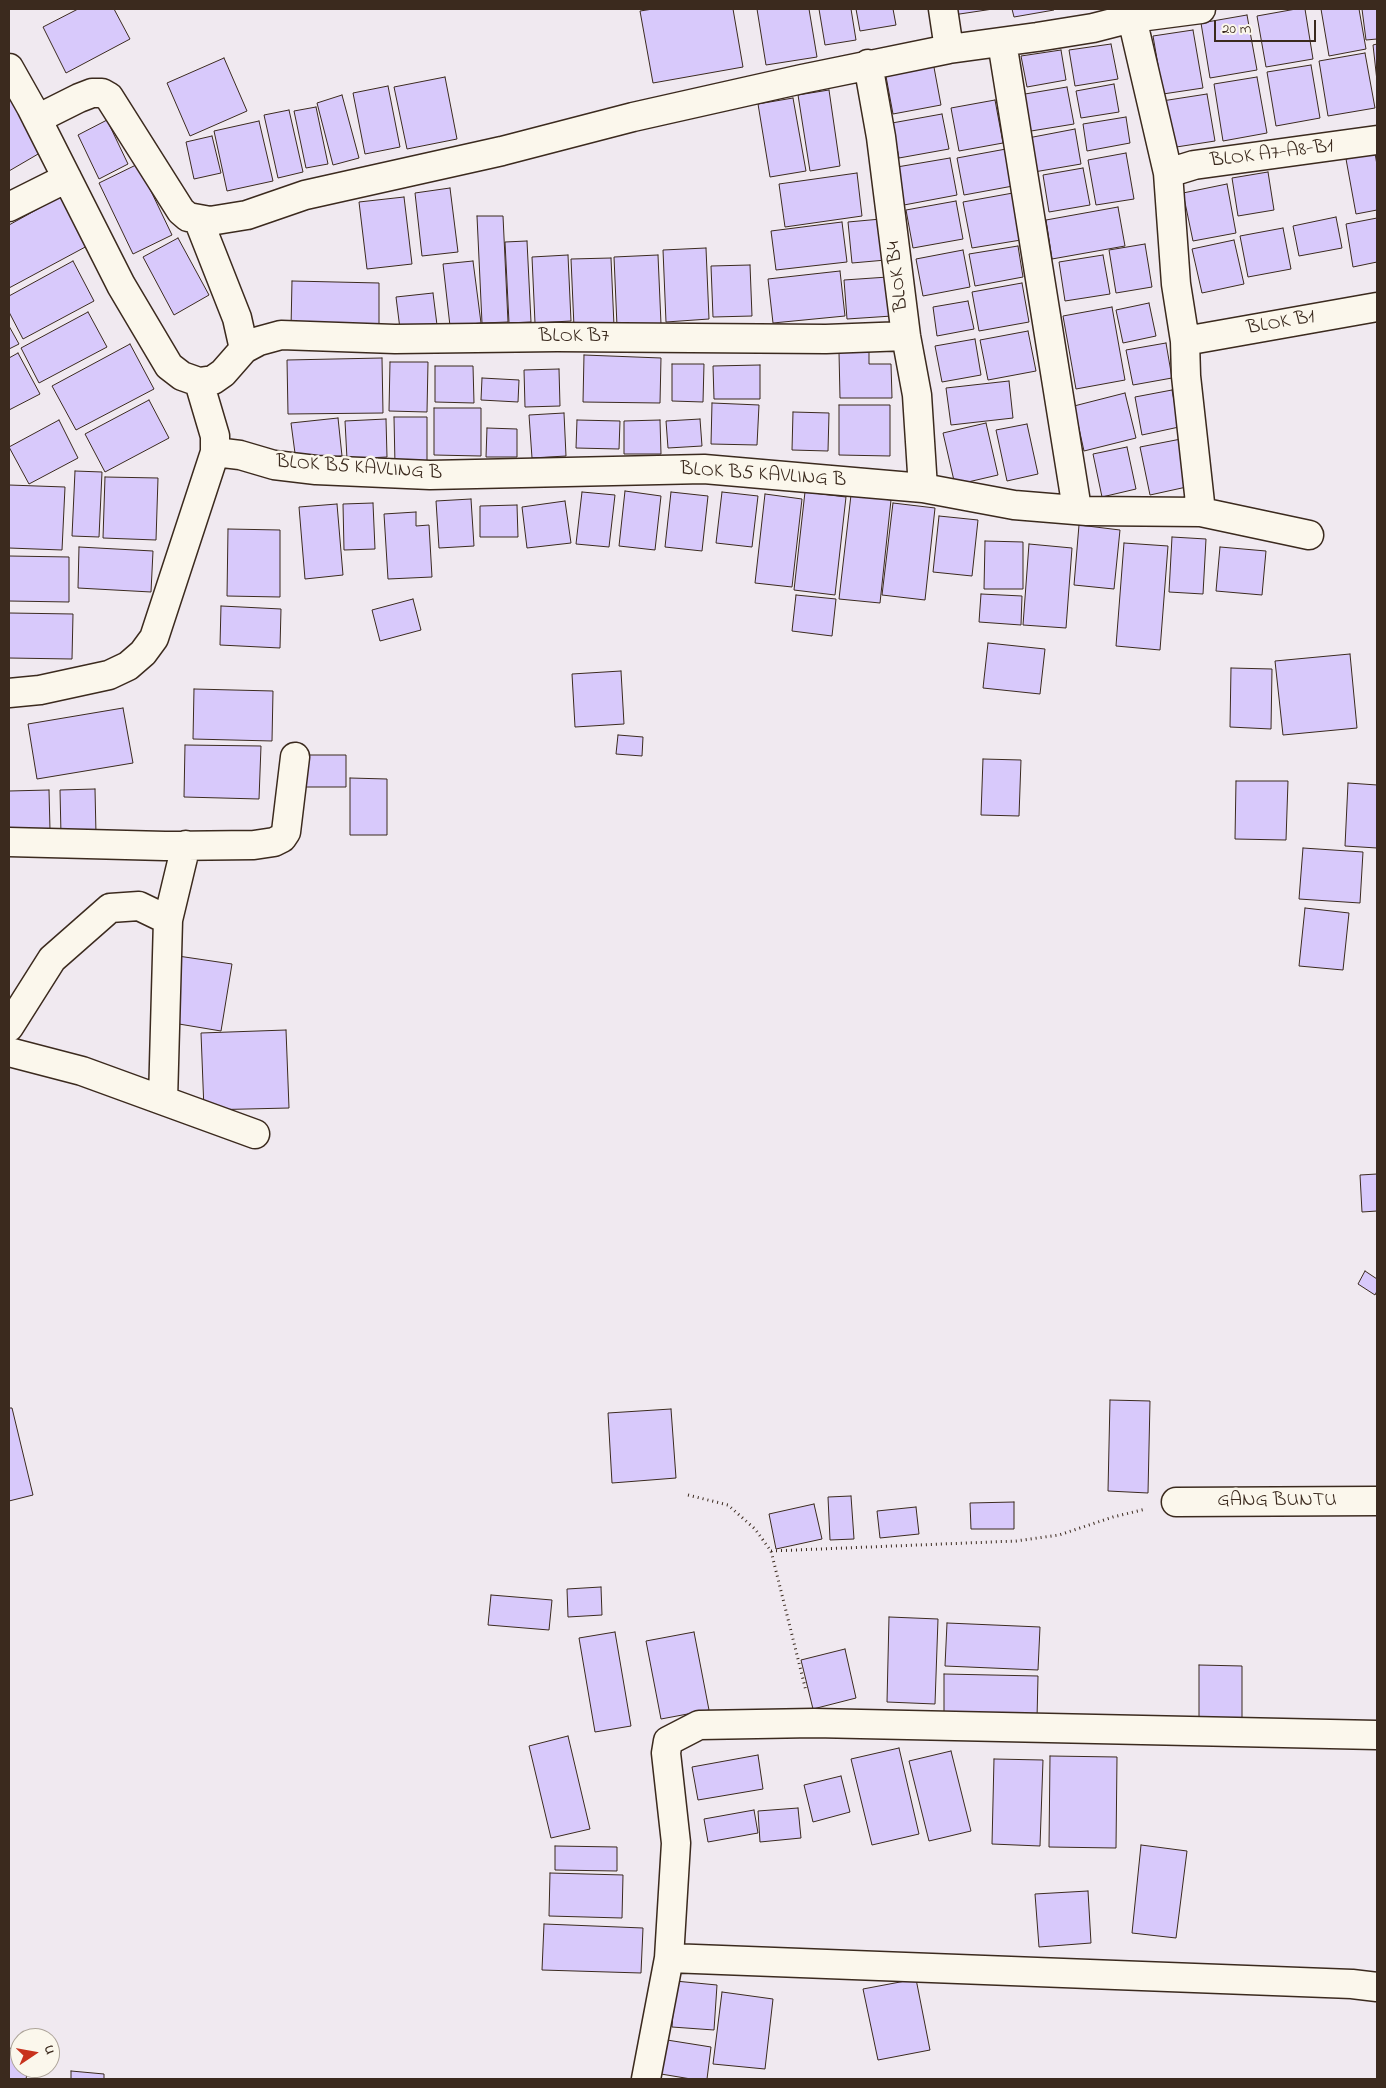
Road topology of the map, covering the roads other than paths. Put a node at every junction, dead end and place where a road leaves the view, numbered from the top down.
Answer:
1 (943, 9) edge
2 (1201, 9) edge
3 (1132, 18) junction
4 (1002, 42) junction
5 (949, 49) junction
6 (868, 64) junction
7 (9, 68) edge
8 (37, 119) junction
9 (1377, 140) edge
10 (1168, 172) junction
11 (67, 178) junction
12 (9, 207) edge
13 (198, 219) junction
14 (1377, 307) edge
15 (906, 336) junction
16 (1185, 341) junction
17 (244, 349) junction
18 (199, 382) junction
19 (215, 452) junction
20 (923, 488) junction
21 (1077, 509) junction
22 (1201, 512) junction
23 (1309, 535) dead end
24 (9, 693) edge
25 (295, 757) dead end
26 (9, 842) edge
27 (186, 845) junction
28 (168, 920) junction
29 (9, 1027) edge
30 (9, 1052) edge
31 (163, 1100) junction
32 (255, 1134) dead end
33 (1377, 1501) edge
34 (1176, 1502) road end
35 (1377, 1735) edge
36 (669, 1958) junction
37 (1377, 1987) edge
38 (646, 2079) edge

1 - 5 street
2 - 3 street
3 - 4 street
3 - 10 street
4 - 5 street
4 - 21 street
5 - 6 street
6 - 13 street
6 - 15 street, BLOK B4
7 - 8 street
8 - 11 street
8 - 13 street
9 - 10 street, BLOK A7-A8-B1
10 - 16 street
11 - 12 street
11 - 18 street
13 - 17 street
14 - 16 street, BLOK B1
15 - 17 street, BLOK B7
15 - 20 street, BLOK B4
16 - 22 street
17 - 18 street
18 - 19 street
19 - 20 street, BLOK B5 KAVLING B
19 - 24 street
20 - 21 street, BLOK B5 KAVLING B
21 - 22 street, BLOK B5 KAVLING B
22 - 23 street, BLOK B5 KAVLING B
25 - 27 street
26 - 27 street
27 - 28 street
28 - 29 street
28 - 31 street
30 - 31 street
31 - 32 street
33 - 34 street, GANG BUNTU
35 - 36 street
36 - 37 street
36 - 38 street

